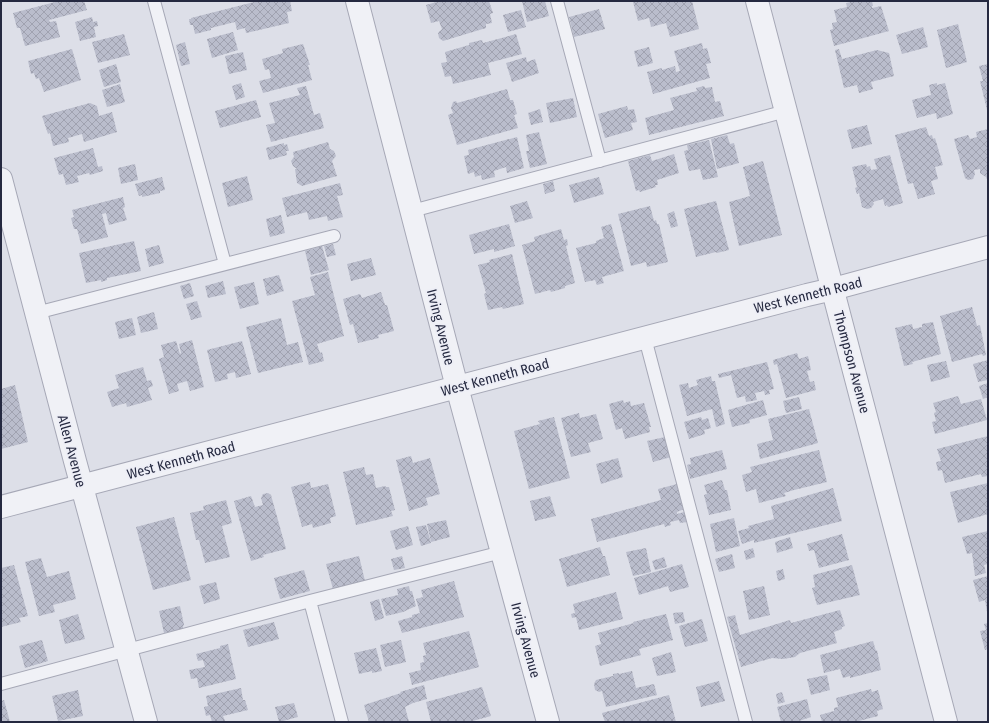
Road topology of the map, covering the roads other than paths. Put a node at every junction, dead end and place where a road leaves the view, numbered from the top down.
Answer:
1 (154, 1) edge
2 (356, 1) edge
3 (557, 1) edge
4 (757, 1) edge
5 (786, 111) junction
6 (600, 160) junction
7 (1, 179) edge
8 (412, 211) junction
9 (334, 236) dead end
10 (988, 247) edge
11 (225, 264) junction
12 (833, 290) junction
13 (36, 313) junction
14 (645, 338) junction
15 (457, 387) junction
16 (82, 486) junction
17 (1, 507) edge
18 (502, 552) junction
19 (310, 601) junction
20 (126, 651) junction
21 (1, 684) edge
22 (146, 722) edge
23 (342, 722) edge
24 (548, 722) edge
25 (746, 722) edge
26 (946, 722) edge

1 - 11 lane
2 - 8 street, Irving Avenue
3 - 6 lane
4 - 5 street, Thompson Avenue
5 - 6 lane
5 - 12 street, Thompson Avenue
6 - 8 lane
7 - 13 street, Allen Avenue
8 - 15 street, Irving Avenue
9 - 11 lane
10 - 12 street, West Kenneth Road
11 - 13 lane
12 - 14 street, West Kenneth Road
12 - 26 street, Thompson Avenue
13 - 16 street, Allen Avenue
14 - 15 street, West Kenneth Road
14 - 25 lane
15 - 16 street, West Kenneth Road
15 - 18 street, Irving Avenue
16 - 17 street, West Kenneth Road
16 - 20 street, Allen Avenue
18 - 19 lane
18 - 24 street, Irving Avenue
19 - 20 lane
19 - 23 lane
20 - 21 lane
20 - 22 street, Allen Avenue

